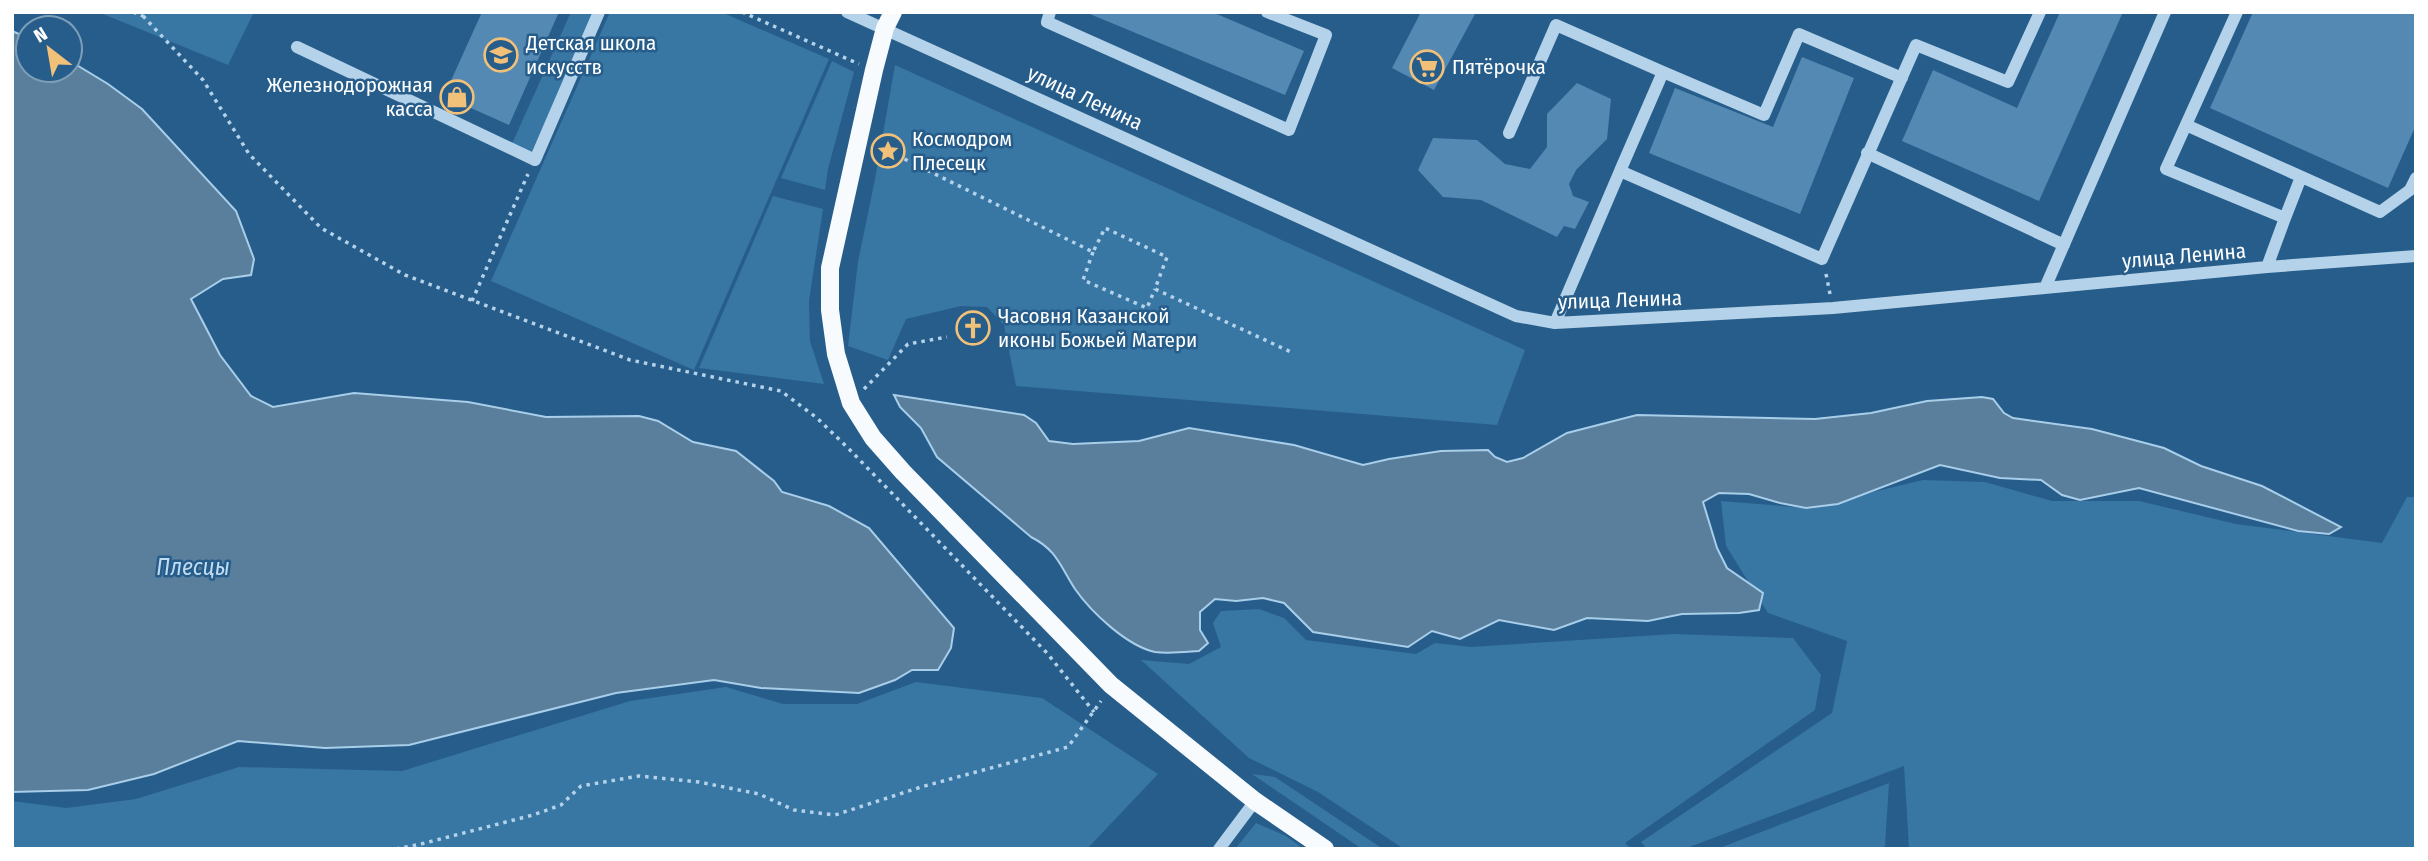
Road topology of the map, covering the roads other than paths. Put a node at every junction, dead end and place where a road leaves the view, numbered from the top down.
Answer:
1 (599, 12) edge
2 (847, 12) edge
3 (1050, 12) edge
4 (1268, 12) edge
5 (2040, 12) edge
6 (2165, 12) edge
7 (2237, 12) edge
8 (889, 20) edge
9 (297, 47) dead end
10 (1663, 72) junction
11 (1902, 78) junction
12 (2186, 125) junction
13 (1509, 132) dead end
14 (1867, 153) junction
15 (1620, 171) junction
16 (2301, 177) junction
17 (2416, 178) edge
18 (2285, 218) junction
19 (2064, 245) junction
20 (2416, 256) edge
21 (2267, 267) junction
22 (2045, 288) junction
23 (1555, 323) junction
24 (1255, 801) junction
25 (1219, 849) edge
26 (1325, 849) edge

1 - 9 street
2 - 8 street, улица Ленина
3 - 4 street
5 - 11 street
6 - 19 street
7 - 12 street
8 - 23 street, улица Ленина
8 - 24 main road
10 - 11 street
10 - 13 street
10 - 15 street
11 - 14 street
12 - 16 street
12 - 18 street
14 - 15 street
14 - 19 street
15 - 23 street
16 - 17 street
16 - 18 street
18 - 21 street
19 - 22 street
20 - 21 street, улица Ленина
21 - 22 street, улица Ленина
22 - 23 street, улица Ленина
24 - 25 street
24 - 26 main road

